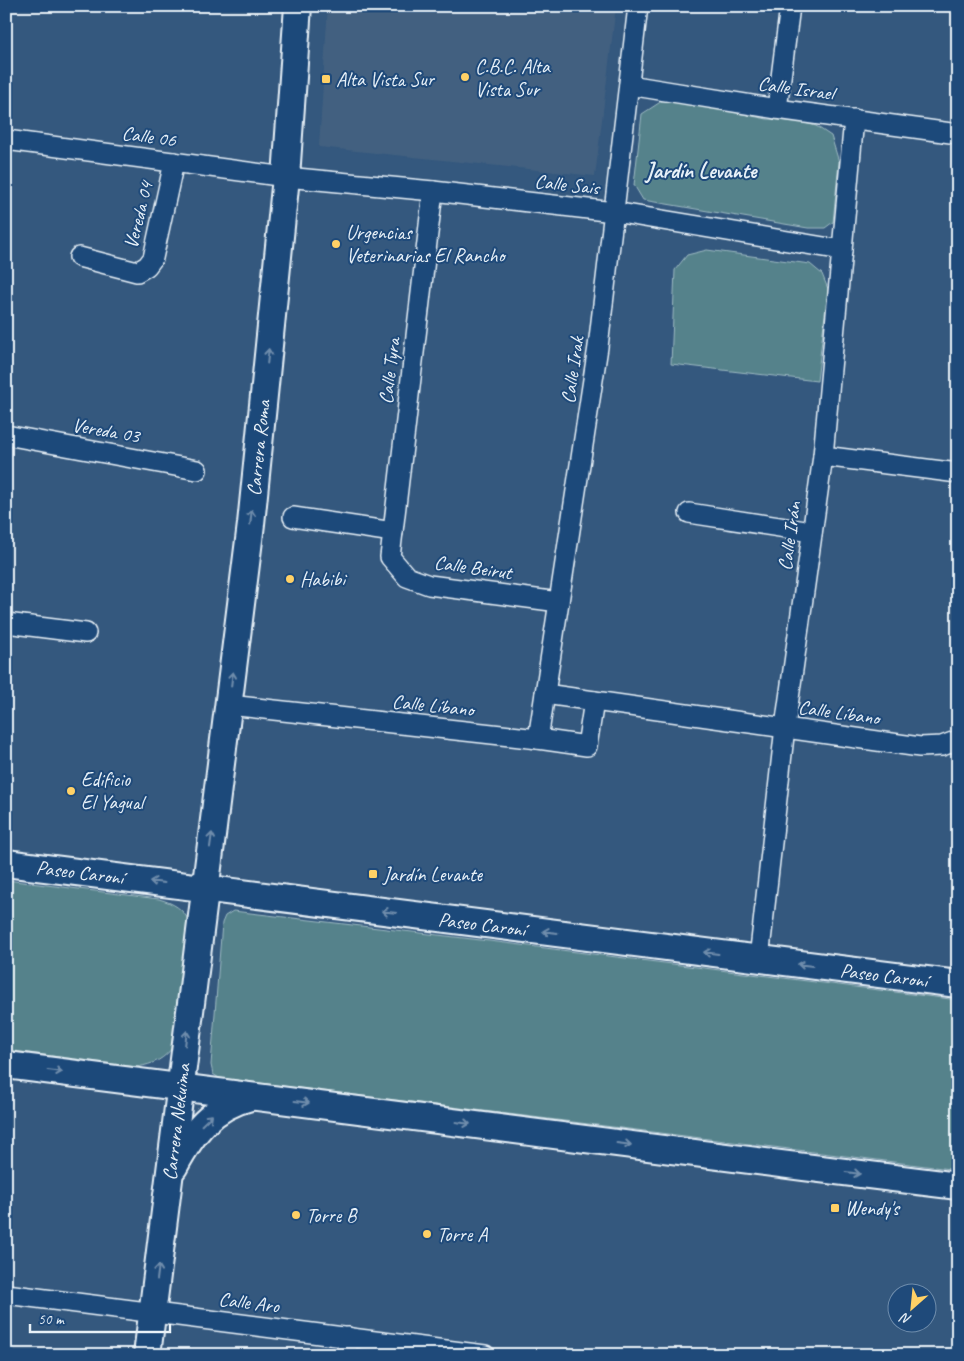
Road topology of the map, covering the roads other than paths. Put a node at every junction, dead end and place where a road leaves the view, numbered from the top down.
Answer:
1 (298, 6) edge
2 (638, 6) edge
3 (790, 6) edge
4 (629, 85) junction
5 (777, 109) junction
6 (854, 119) junction
7 (958, 134) edge
8 (6, 140) edge
9 (174, 162) junction
10 (286, 177) junction
11 (433, 192) junction
12 (614, 212) junction
13 (842, 250) junction
14 (79, 257) dead end
15 (6, 435) edge
16 (823, 456) junction
17 (197, 470) dead end
18 (958, 473) edge
19 (688, 513) dead end
20 (293, 518) dead end
21 (393, 532) junction
22 (812, 532) junction
23 (390, 557) joint
24 (559, 602) junction
25 (6, 623) edge
26 (86, 633) dead end
27 (545, 694) junction
28 (594, 701) junction
29 (229, 705) junction
30 (785, 727) junction
31 (538, 739) junction
32 (958, 740) edge
33 (6, 863) edge
34 (205, 888) junction
35 (759, 959) junction
36 (958, 984) edge
37 (6, 1065) edge
38 (180, 1087) junction
39 (254, 1096) junction
40 (170, 1174) junction
41 (957, 1186) edge
42 (6, 1294) edge
43 (152, 1312) junction
44 (347, 1346) edge
45 (147, 1355) edge
46 (485, 1355) edge

1 - 10 street, Carrera Roma
2 - 4 street, Calle Irak
3 - 5 street
4 - 5 street, Calle Israel
4 - 12 street, Calle Irak
5 - 6 street, Calle Israel
6 - 7 street, Calle Israel
6 - 13 street, Calle Irán
8 - 9 street, Calle 06
9 - 10 street, Calle 06
9 - 14 street, Vereda 04
10 - 11 street, Calle Sais
29 -> 10 street, Carrera Roma
11 - 12 street, Calle Sais
11 - 21 street, Calle Tyra
12 - 13 street, Calle Sais
12 - 24 street, Calle Irak
13 - 16 street, Calle Irán
15 - 17 street, Vereda 03
16 - 18 street
16 - 22 street, Calle Irán
19 - 22 street
20 - 21 street
21 - 23 street, Calle Tyra
22 - 30 street, Calle Irán
23 - 24 street, Calle Beirut
24 - 27 street, Calle Irak
25 - 26 street
27 - 28 street, Calle Líbano
27 - 31 street, Calle Irak
28 - 30 street, Calle Líbano
28 - 31 street, Calle Líbano
29 - 31 street, Calle Líbano
34 -> 29 street, Carrera Roma
30 - 32 street, Calle Líbano
30 - 35 street, Calle Irán
34 -> 33 street, Paseo Caroní
35 -> 34 street, Paseo Caroní
38 -> 34 street, Carrera Nekuima
36 -> 35 street, Paseo Caroní
37 -> 38 street
38 - 39 street
38 - 40 street, Carrera Nekuima
40 -> 39 street
39 -> 41 street
43 -> 40 street, Carrera Nekuima
42 - 43 street, Calle Aro
43 - 44 street, Calle Aro
43 - 45 street, Carrera Nekuima
44 - 46 street, Calle Aro

